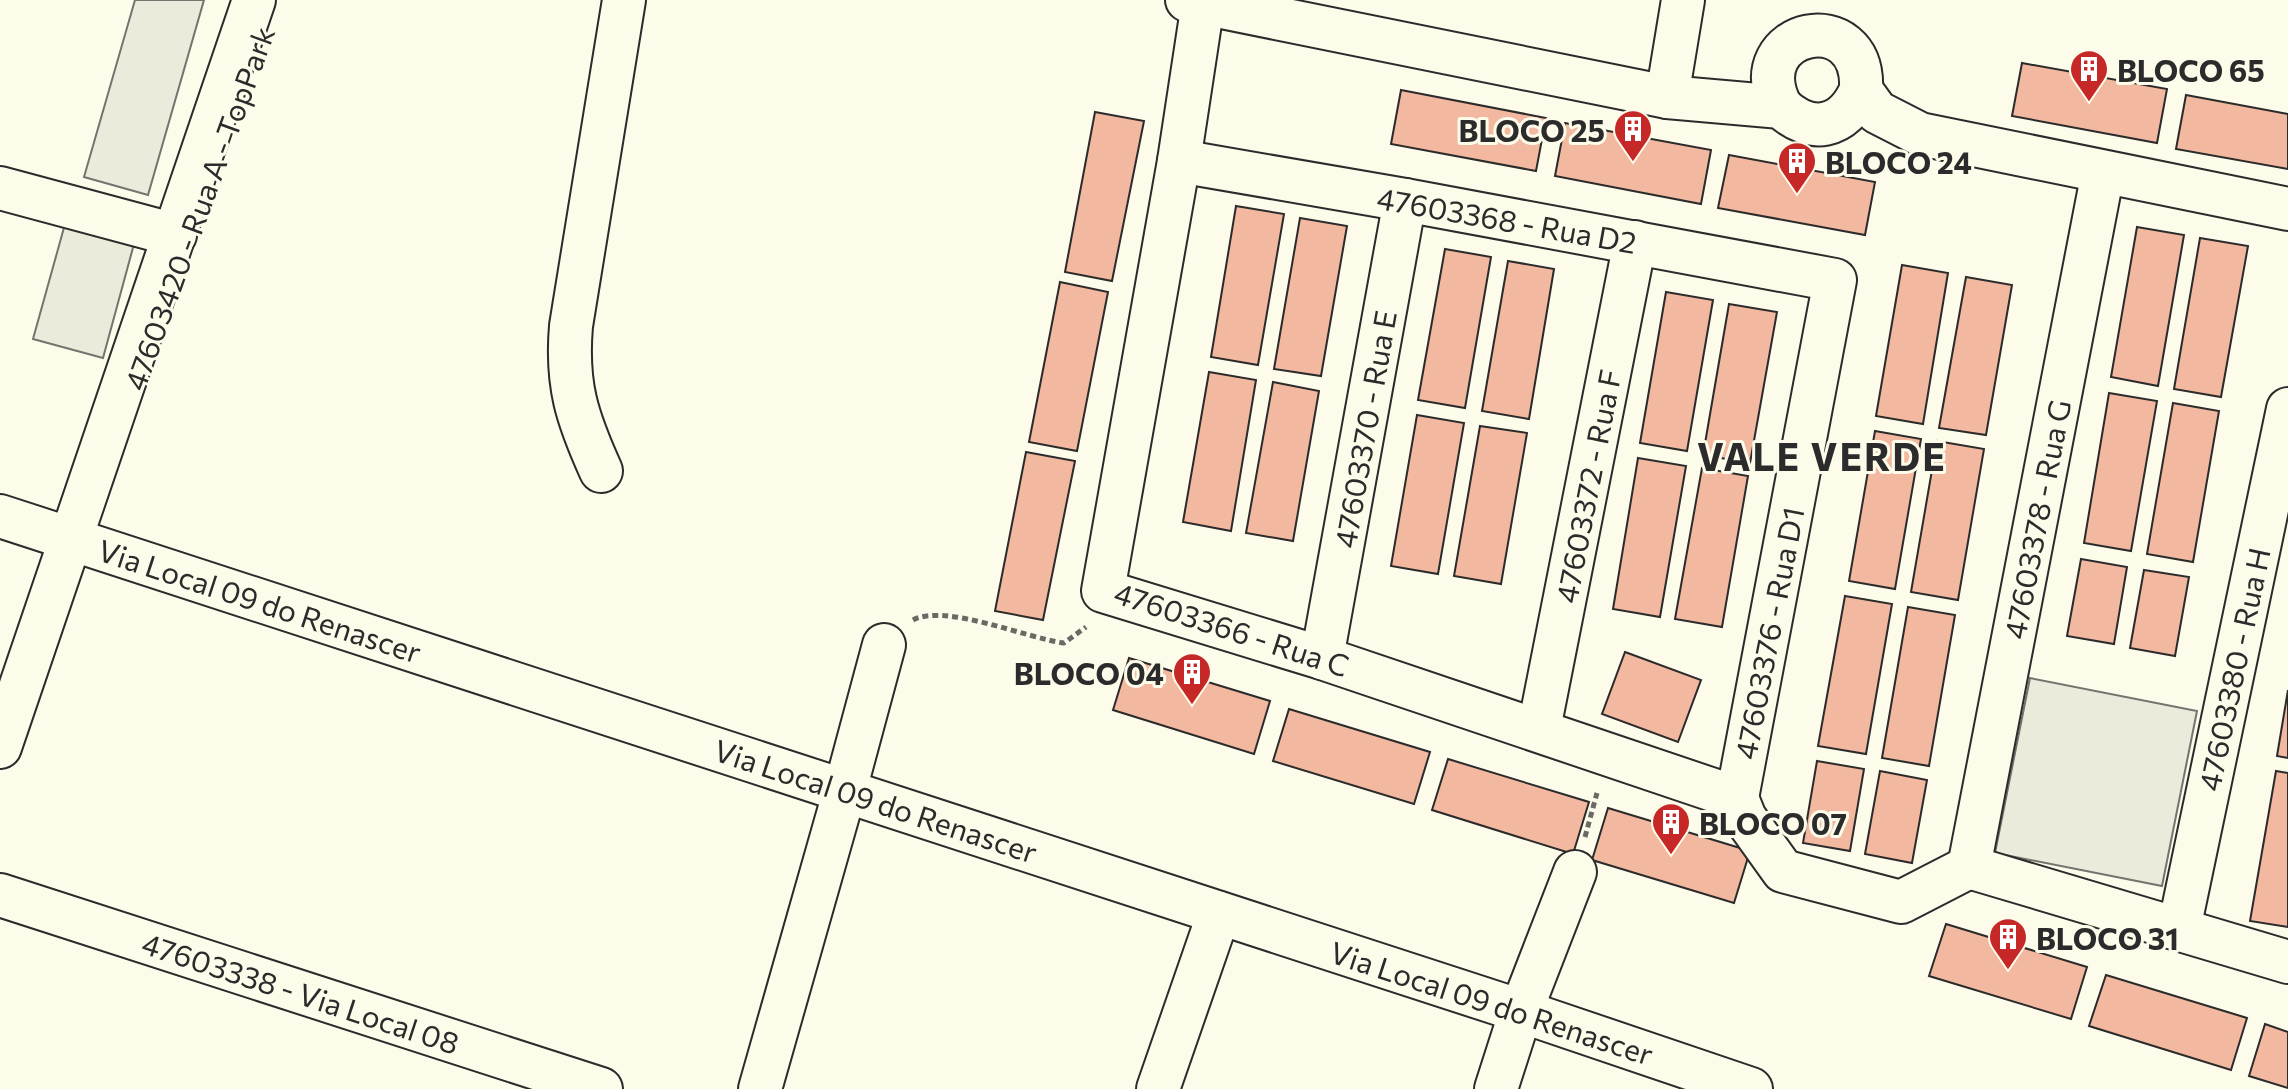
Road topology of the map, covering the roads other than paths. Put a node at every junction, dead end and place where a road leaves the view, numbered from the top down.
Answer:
1 (254, 0) edge
2 (272, 0) edge
3 (624, 0) edge
4 (1258, 0) edge
5 (1683, 0) edge
6 (1195, 2) edge
7 (1669, 86) junction
8 (1861, 90) junction
9 (1776, 91) junction
10 (1179, 161) junction
11 (2103, 172) junction
12 (0, 188) edge
13 (1405, 200) junction
14 (2288, 209) edge
15 (175, 235) junction
16 (1635, 242) junction
17 (1835, 280) joint
18 (116, 409) junction
19 (2288, 409) edge
20 (601, 471) dead end
21 (0, 516) edge
22 (71, 539) junction
23 (884, 645) road end
24 (1322, 658) junction
25 (1539, 729) junction
26 (0, 747) edge
27 (845, 790) junction
28 (1737, 798) junction
29 (1969, 867) junction
30 (1575, 872) road end
31 (0, 895) edge
32 (1219, 913) junction
33 (2179, 929) junction
34 (2288, 962) edge
35 (1521, 1011) junction
36 (601, 1089) edge
37 (760, 1089) edge
38 (1158, 1089) edge
39 (1496, 1089) edge
40 (1751, 1089) edge

1 - 15 street
2 - 18 street, 47603420 - Rua A - TopPark
3 - 20 street
4 - 7 street
5 - 7 street
6 - 7 street
6 - 10 street, 47603366 - Rua C
7 - 9 street
8 - 9 street
8 - 9 street
8 - 11 street
10 - 13 street, 47603368 - Rua D2
10 - 24 street, 47603366 - Rua C
11 - 14 street
11 - 29 street, 47603378 - Rua G
12 - 15 street
13 - 16 street, 47603368 - Rua D2
13 - 24 street, 47603370 - Rua E
15 - 18 street
16 - 17 street, 47603368 - Rua D2
16 - 25 street, 47603372 - Rua F
17 - 28 street, 47603376 - Rua D1
18 - 22 street
19 - 33 street, 47603380 - Rua H
21 - 22 street, Via Local 09 do Renascer
22 - 26 street
22 - 27 street, Via Local 09 do Renascer
23 - 27 street
24 - 25 street, 47603366 - Rua C
25 - 28 street, 47603366 - Rua C
27 - 32 street, Via Local 09 do Renascer
27 - 37 street
28 - 29 street
29 - 33 street
30 - 35 street
31 - 36 street, 47603338 - Via Local 08
32 - 35 street, Via Local 09 do Renascer
32 - 38 street
33 - 34 street
35 - 39 street
35 - 40 street, Via Local 09 do Renascer

